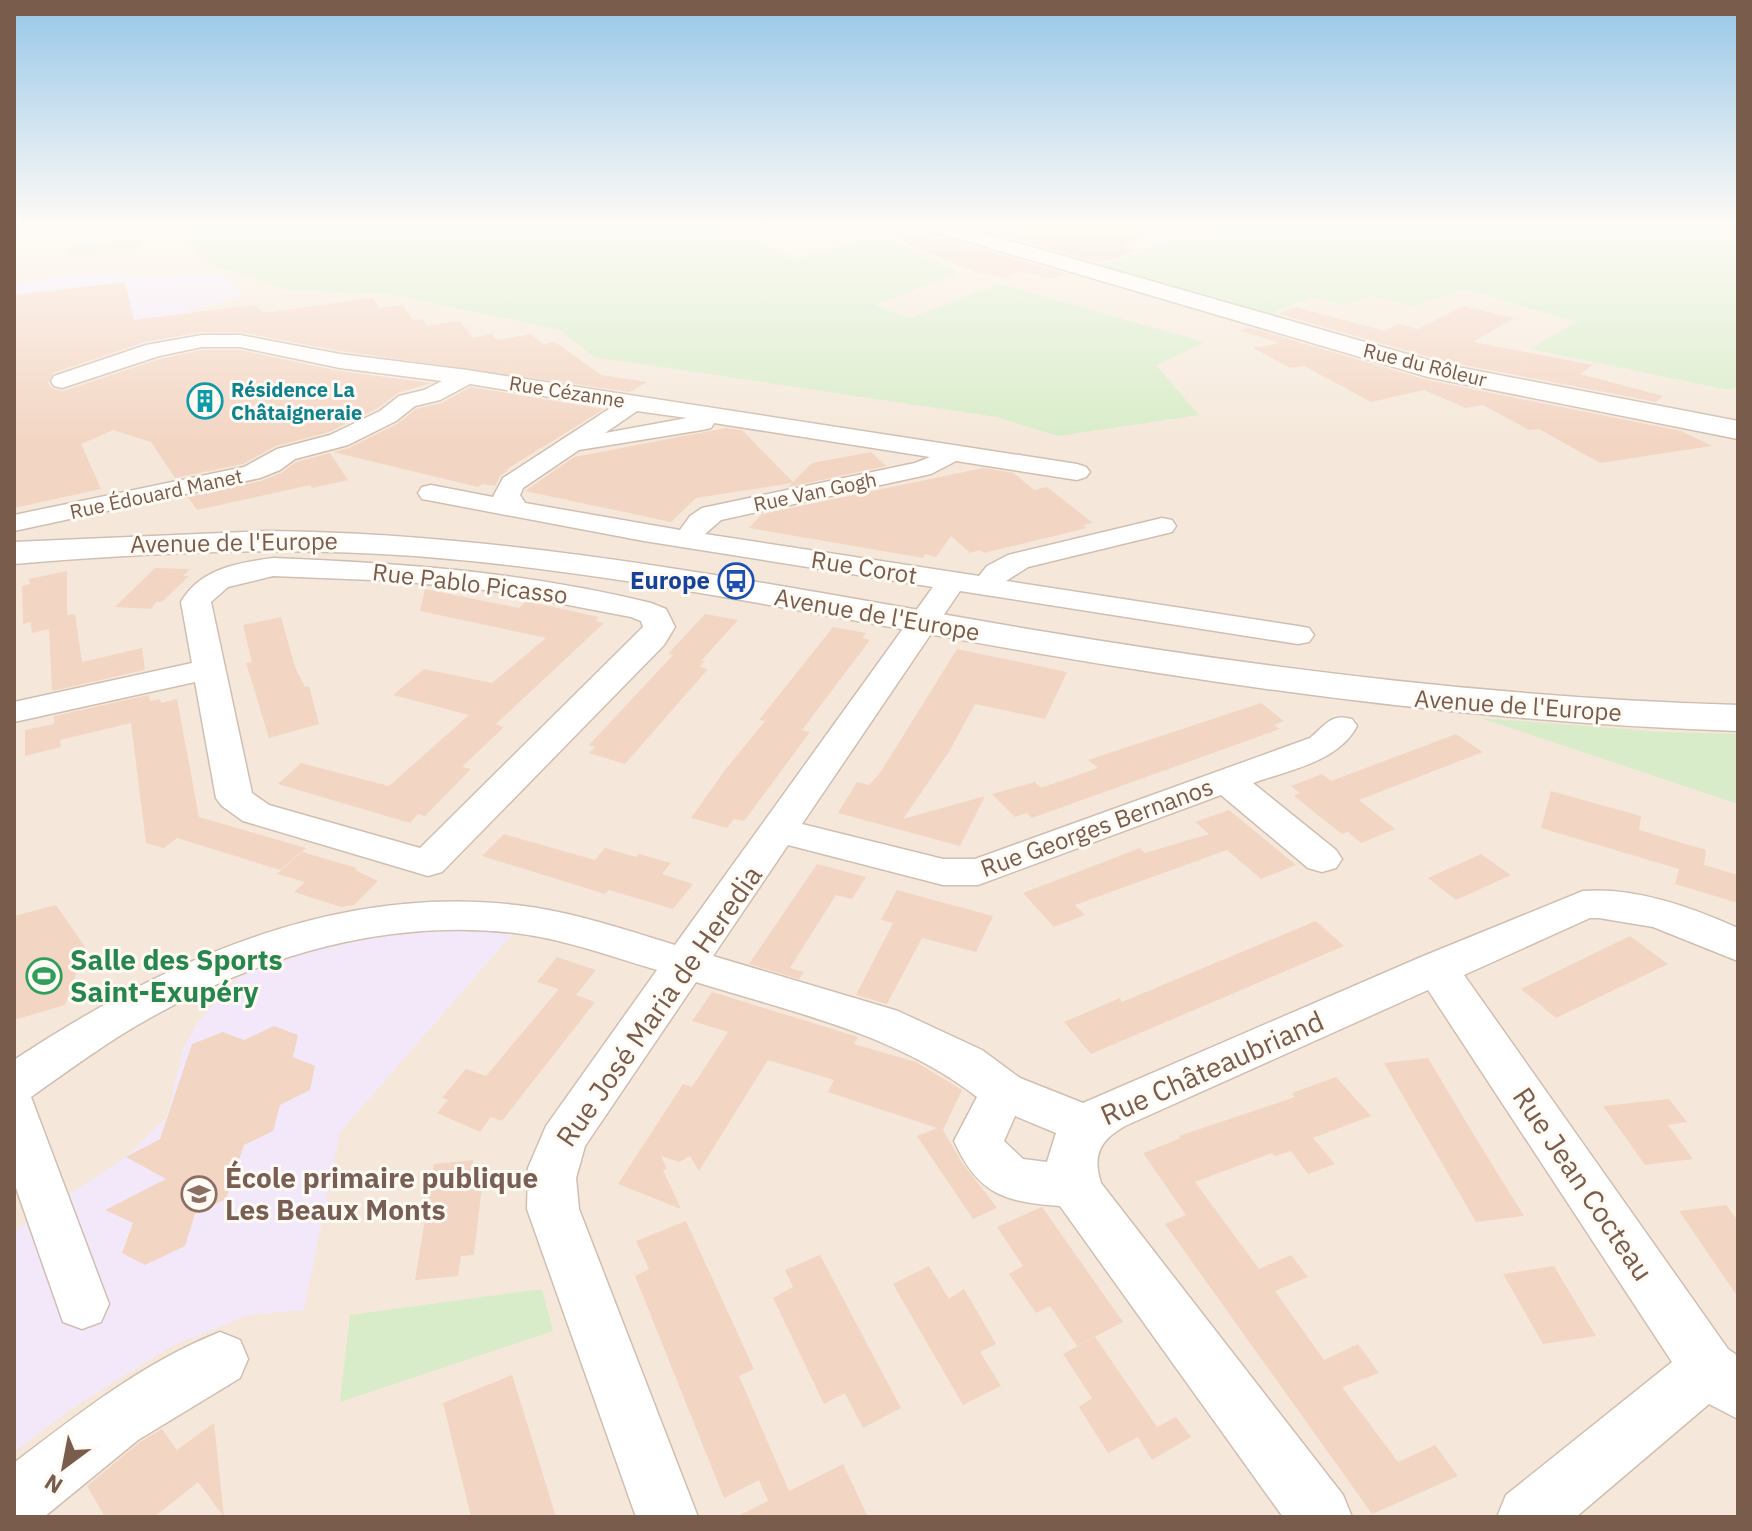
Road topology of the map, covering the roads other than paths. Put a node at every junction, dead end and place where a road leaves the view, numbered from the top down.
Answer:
1 (1180, 296) edge
2 (467, 377) junction
3 (62, 381) dead end
4 (633, 403) junction
5 (730, 418) junction
6 (1738, 430) edge
7 (565, 447) junction
8 (949, 453) junction
9 (1077, 472) dead end
10 (431, 493) dead end
11 (514, 506) junction
12 (14, 523) edge
13 (1162, 526) dead end
14 (687, 540) junction
15 (14, 553) edge
16 (970, 584) junction
17 (926, 622) junction
18 (1298, 635) dead end
19 (208, 669) junction
20 (14, 712) edge
21 (1738, 718) edge
22 (1340, 726) dead end
23 (1227, 781) junction
24 (781, 831) junction
25 (1322, 859) dead end
26 (428, 863) junction
27 (433, 916) junction
28 (1738, 946) edge
29 (687, 964) junction
30 (1436, 968) junction
31 (14, 1084) edge
32 (1003, 1091) junction
33 (14, 1110) edge
34 (1087, 1125) junction
35 (1074, 1185) junction
36 (82, 1304) dead end
37 (220, 1359) dead end
38 (1723, 1380) edge
39 (14, 1502) edge
40 (667, 1517) edge
41 (1321, 1517) edge
42 (1528, 1517) edge

1 - 6 street, Rue du Rôleur
2 - 3 street, Rue Cézanne
2 - 4 street, Rue Cézanne
2 - 12 street, Rue Édouard Manet
4 - 5 street, Rue Cézanne
4 - 7 street
5 - 7 street
5 - 8 street, Rue Cézanne
7 - 11 street
8 - 9 street, Rue Cézanne
8 - 14 street, Rue Van Gogh
10 - 11 street, Rue Corot
11 - 14 street, Rue Corot
13 - 16 street, Rue José Maria de Heredia
14 - 16 street, Rue Corot
15 - 17 street, Avenue de l'Europe
16 - 17 street, Rue José Maria de Heredia
16 - 18 street, Rue Corot
17 - 21 street, Avenue de l'Europe
17 - 24 street, Rue José Maria de Heredia
19 - 20 street
19 - 26 street, Rue Pablo Picasso
19 - 26 street, Rue Pablo Picasso
22 - 23 street, Rue Georges Bernanos
23 - 24 street, Rue Georges Bernanos
23 - 25 street, Rue Georges Bernanos
24 - 29 street, Rue José Maria de Heredia
26 - 27 street
27 - 29 street
27 - 31 street
28 - 30 street, Rue Châteaubriand
29 - 32 street
29 - 40 street, Rue José Maria de Heredia
30 - 34 street, Rue Châteaubriand
30 - 38 street, Rue Jean Cocteau
32 - 34 street
32 - 35 street
33 - 36 street
34 - 35 street, Rue Châteaubriand
35 - 41 street
37 - 39 street
38 - 42 street

